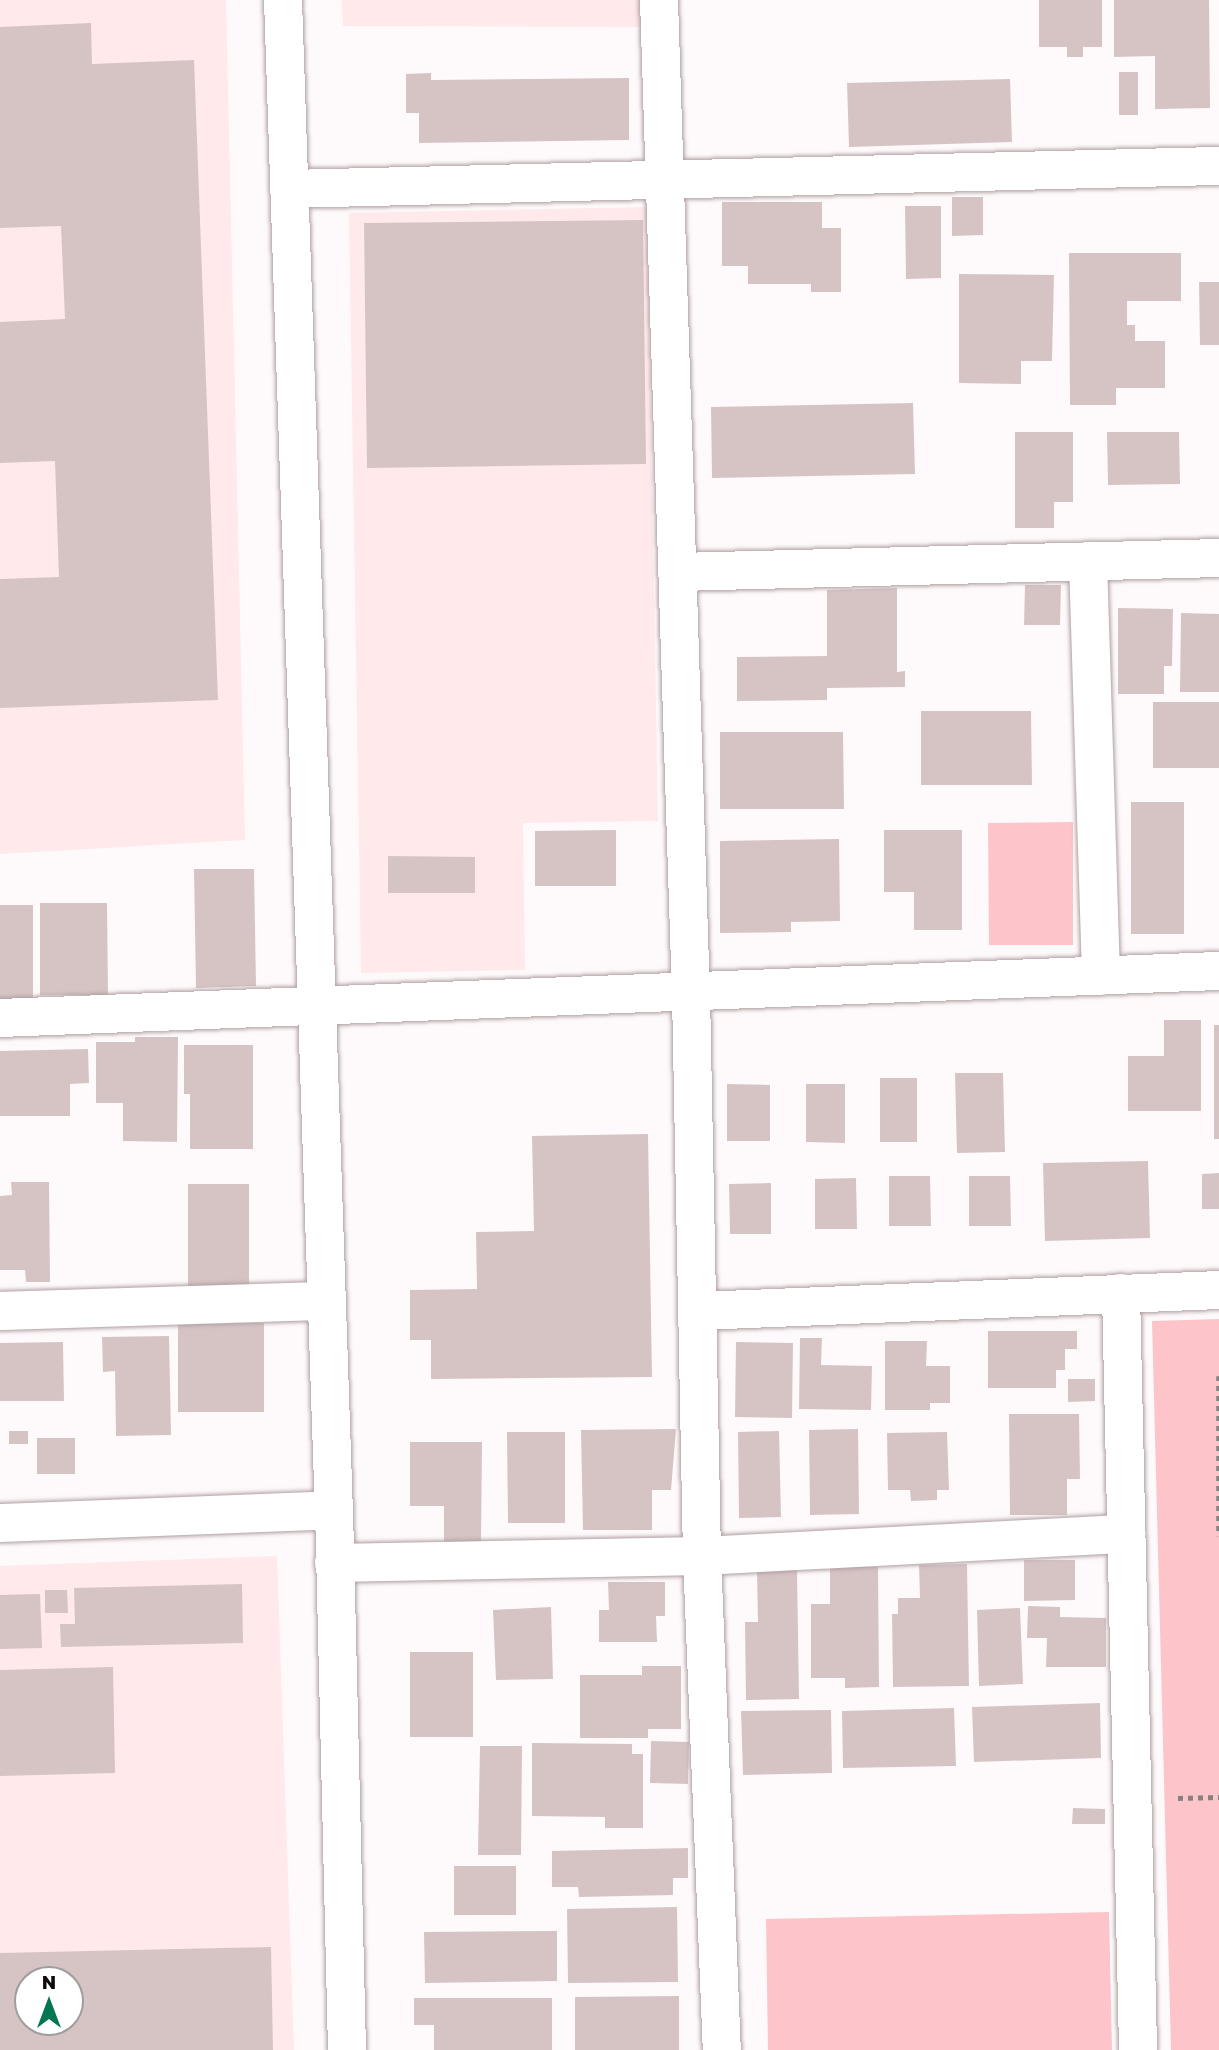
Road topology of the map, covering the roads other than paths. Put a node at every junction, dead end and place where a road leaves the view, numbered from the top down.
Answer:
1 (283, 0) edge
2 (659, 0) edge
3 (1219, 166) edge
4 (666, 180) junction
5 (289, 189) junction
6 (1219, 558) edge
7 (1088, 561) junction
8 (678, 572) junction
9 (1219, 971) edge
10 (1101, 976) junction
11 (691, 994) junction
12 (316, 1006) junction
13 (0, 1018) edge
14 (1219, 1290) edge
15 (1121, 1293) junction
16 (326, 1301) junction
17 (0, 1311) edge
18 (699, 1311) junction
19 (334, 1510) junction
20 (0, 1524) edge
21 (1126, 1534) junction
22 (702, 1556) junction
23 (334, 1563) junction
24 (347, 2050) edge
25 (722, 2050) edge
26 (1138, 2050) edge

1 - 5 street
2 - 4 street
3 - 4 street
4 - 5 street
4 - 8 street
5 - 12 street
6 - 7 street
7 - 8 street
7 - 10 street
8 - 11 street
9 - 10 street
10 - 11 street
11 - 12 street
11 - 18 street
12 - 13 street
12 - 16 street
14 - 15 street
15 - 18 street
15 - 21 street
16 - 17 street
16 - 19 street
18 - 22 street
19 - 20 street
19 - 23 street
21 - 22 street
21 - 26 street
22 - 23 street
22 - 25 street
23 - 24 street

